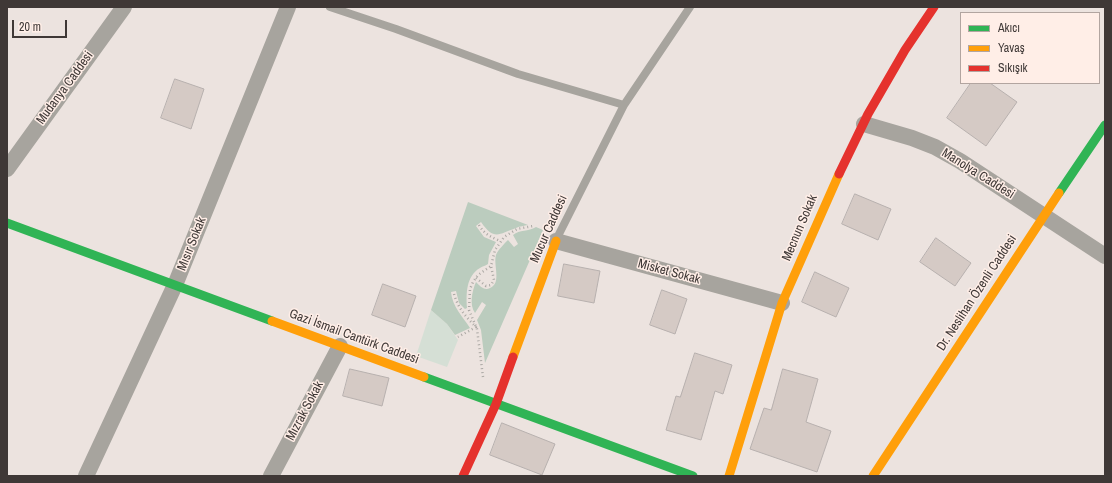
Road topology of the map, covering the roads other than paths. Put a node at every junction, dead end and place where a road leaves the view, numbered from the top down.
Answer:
1 (124, 7) edge
2 (288, 7) edge
3 (330, 7) edge
4 (690, 7) edge
5 (934, 7) edge
6 (624, 105) junction
7 (864, 124) junction
8 (1105, 125) edge
9 (7, 169) edge
10 (1043, 216) junction
11 (7, 223) edge
12 (556, 241) junction
13 (1105, 256) edge
14 (175, 285) junction
15 (782, 303) junction
16 (340, 346) junction
17 (496, 404) junction
18 (659, 470) edge
19 (86, 476) edge
20 (271, 476) edge
21 (463, 476) edge
22 (693, 476) edge
23 (729, 476) edge
24 (873, 476) edge

1 - 9 street, Mudanya Caddesi
2 - 14 street, Mısır Sokak
3 - 6 lane
4 - 6 lane, Mucur Caddesi
5 - 7 street, Mecnun Sokak
6 - 12 lane, Mucur Caddesi
7 - 10 street, Manolya Caddesi
7 - 15 street, Mecnun Sokak
8 - 10 street, Dr. Neslihan Özenli Caddesi
10 - 13 street, Manolya Caddesi
10 - 24 street, Dr. Neslihan Özenli Caddesi
11 - 14 street, Gazi İsmail Cantürk Caddesi
12 - 15 street, Misket Sokak
12 - 17 street, Mucur Caddesi
14 - 16 street, Gazi İsmail Cantürk Caddesi
14 - 19 street, Mısır Sokak
15 - 23 street, Mecnun Sokak
16 - 17 street, Gazi İsmail Cantürk Caddesi
16 - 20 street, Mızrak Sokak
17 - 18 street, Gazi İsmail Cantürk Caddesi
17 - 21 street, Mucur Caddesi
18 - 22 street, Gazi İsmail Cantürk Caddesi

